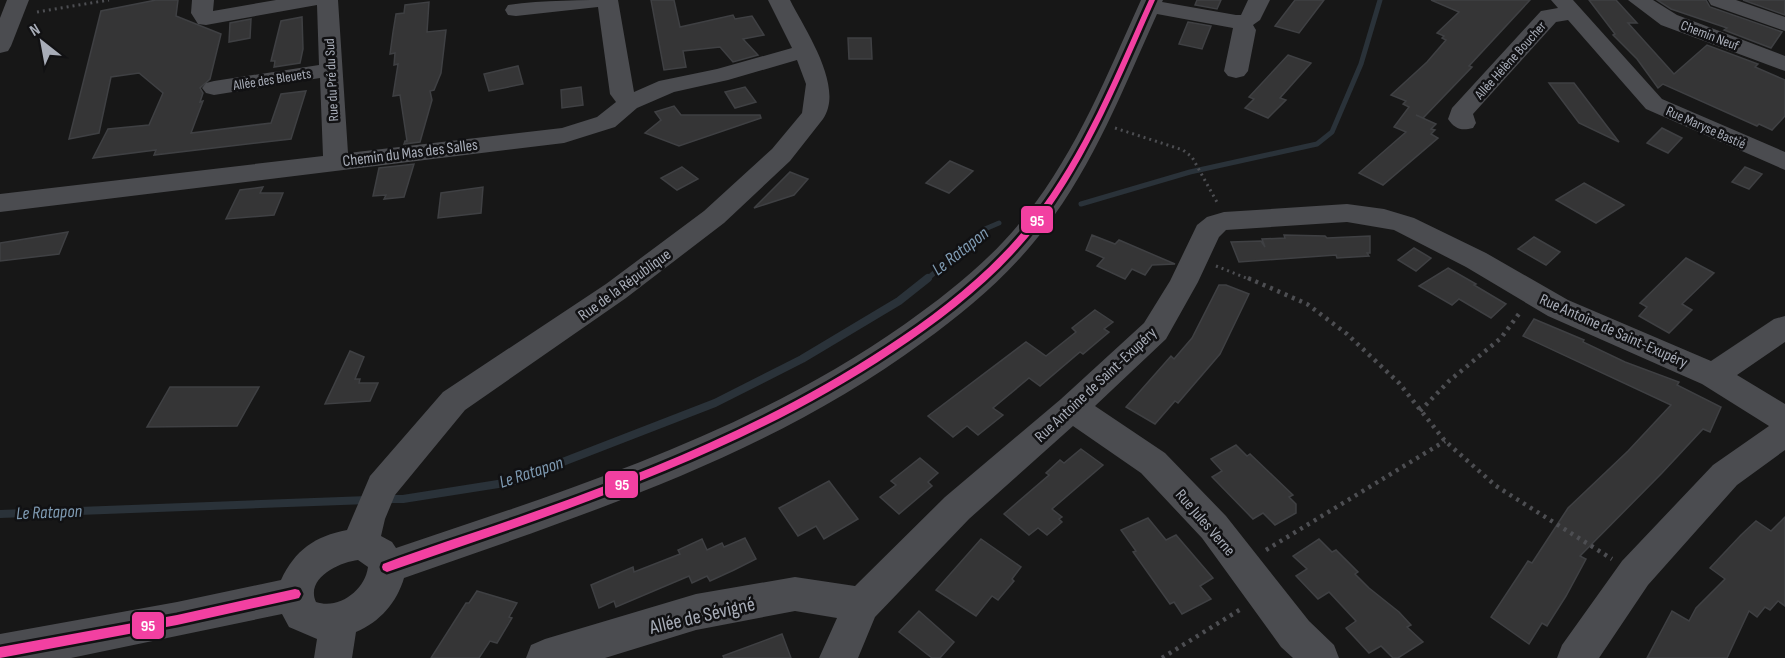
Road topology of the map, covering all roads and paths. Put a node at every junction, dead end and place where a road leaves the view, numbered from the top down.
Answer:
1 (110, 0) edge
2 (202, 0) edge
3 (312, 0) edge
4 (327, 0) edge
5 (779, 0) edge
6 (1259, 0) edge
7 (1639, 0) edge
8 (1718, 1) edge
9 (1150, 3) edge
10 (1568, 6) edge
11 (15, 8) edge
12 (516, 10) dead end
13 (1240, 22) junction
14 (1785, 24) edge
15 (0, 46) edge
16 (805, 51) junction
17 (1785, 64) edge
18 (330, 70) junction
19 (1236, 70) dead end
20 (214, 88) dead end
21 (629, 103) junction
22 (1464, 123) dead end
23 (1094, 124) junction
24 (336, 161) junction
25 (1785, 162) edge
26 (0, 203) edge
27 (1228, 220) junction
28 (1195, 259) junction
29 (1534, 294) junction
30 (1785, 327) edge
31 (1713, 375) junction
32 (1072, 408) junction
33 (1420, 411) junction
34 (1785, 420) edge
35 (1785, 432) edge
36 (1445, 441) junction
37 (372, 543) junction
38 (1243, 564) junction
39 (1635, 573) junction
40 (295, 594) junction
41 (1265, 594) junction
42 (862, 605) junction
43 (339, 621) junction
44 (0, 653) edge
45 (333, 658) edge
46 (545, 658) edge
47 (838, 658) edge
48 (1162, 658) edge
49 (1320, 658) edge
50 (1576, 658) edge

1 - 11 path
2 - 3 street
4 - 18 street, Rue du Pré du Sud
5 - 16 street, Rue de la République
6 - 13 street
7 - 17 street, Chemin Neuf
8 - 14 street
9 - 13 street
9 - 23 street
10 - 22 street, Allée Hélène Boucher
10 - 25 street, Rue Maryse Bastié
11 - 15 street
12 - 21 street
13 - 19 street
16 - 21 street, Chemin du Mas des Salles
16 - 37 street, Rue de la République
18 - 20 street, Allée des Bleuets
18 - 24 street, Rue du Pré du Sud
21 - 24 street, Chemin du Mas des Salles
23 - 27 path
23 - 37 street
24 - 26 street, Chemin du Mas des Salles
27 - 28 street, Rue Antoine de Saint-Exupéry
27 - 29 street, Rue Antoine de Saint-Exupéry
28 - 32 street, Rue Antoine de Saint-Exupéry
28 - 33 path
29 - 31 street, Rue Antoine de Saint-Exupéry
29 - 33 path
30 - 31 street
31 - 34 street, Rue Antoine de Saint-Exupéry
32 - 38 street, Rue Jules Verne
32 - 42 street, Rue Antoine de Saint-Exupéry
33 - 36 path
35 - 39 street
36 - 38 path
36 - 39 path
37 - 40 street
37 - 43 street
38 - 41 street, Rue Jules Verne
39 - 50 street
40 - 43 street
40 - 44 street
41 - 48 path
41 - 49 street, Rue Jules Verne
42 - 46 street, Allée de Sévigné
42 - 47 street, Rue Antoine de Saint-Exupéry
43 - 45 street

